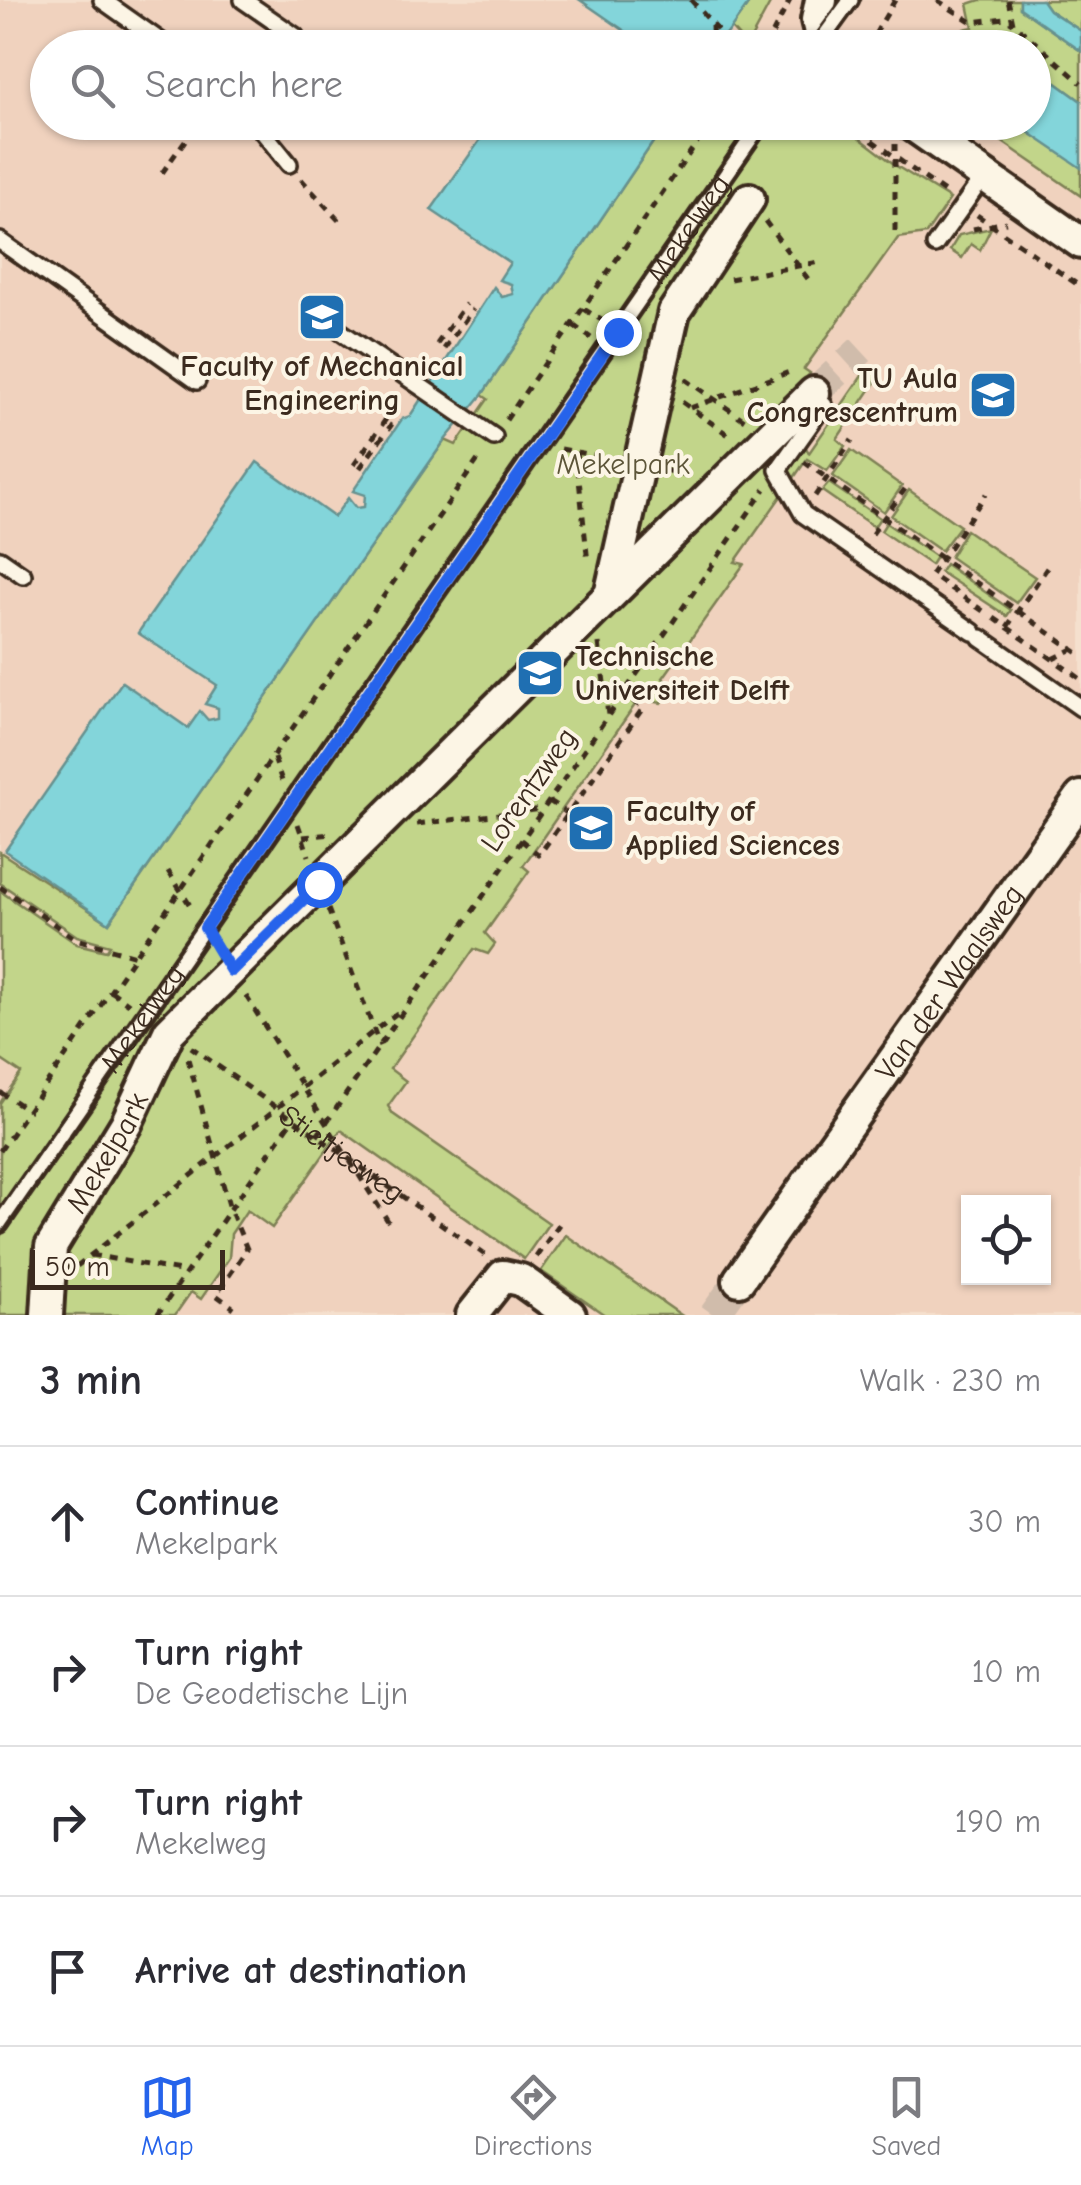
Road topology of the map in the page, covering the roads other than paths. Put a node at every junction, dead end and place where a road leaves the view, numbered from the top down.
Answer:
1 (102, 0) edge
2 (243, 0) edge
3 (820, 0) edge
4 (850, 0) edge
5 (144, 30) edge
6 (286, 30) edge
7 (820, 30) edge
8 (830, 30) edge
9 (270, 140) edge
10 (750, 140) edge
11 (918, 140) edge
12 (289, 164) road end
13 (984, 176) junction
14 (749, 200) road end
15 (0, 240) edge
16 (1081, 242) edge
17 (935, 245) dead end
18 (341, 332) dead end
19 (197, 381) dead end
20 (811, 389) joint
21 (494, 437) road end
22 (0, 559) edge
23 (23, 575) dead end
24 (611, 594) junction
25 (1081, 708) edge
26 (1081, 797) edge
27 (0, 1224) edge
28 (739, 1280) tunnel mouth
29 (47, 1315) edge
30 (472, 1315) edge
31 (570, 1315) edge

1 - 5 lane
2 - 6 lane
3 - 7 street
4 - 8 lane
9 - 12 lane
10 - 27 lane, Mekelweg
11 - 13 street
13 - 16 street
13 - 17 lane
14 - 24 street
15 - 19 lane
18 - 21 lane
20 - 24 street, Mekelpark
20 - 25 lane
22 - 23 lane
24 - 29 street, Mekelpark
26 - 28 street, Van der Waalsweg
30 - 31 street

